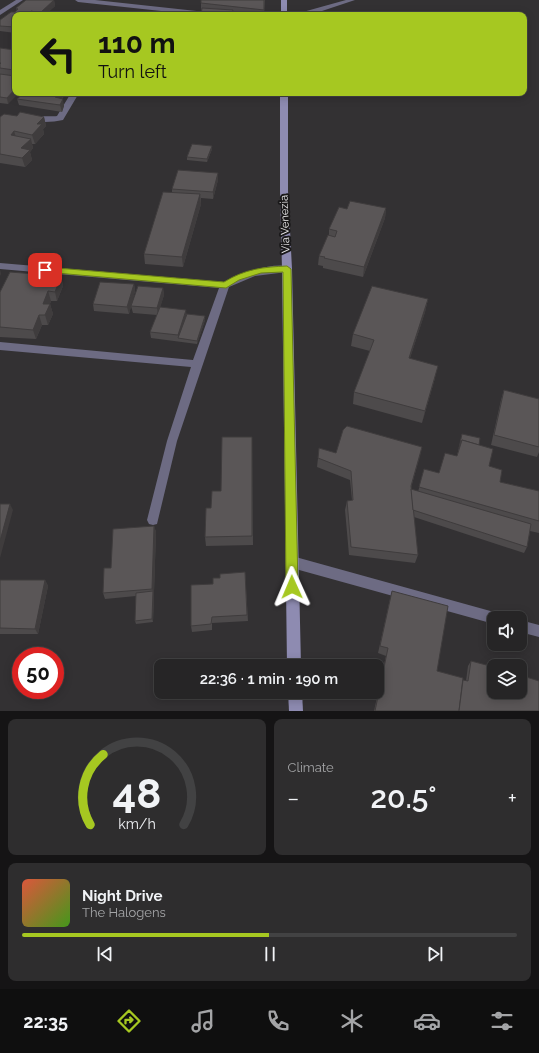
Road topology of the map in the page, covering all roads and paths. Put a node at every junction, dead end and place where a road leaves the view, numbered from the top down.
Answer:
1 (20, 0) edge
2 (78, 0) edge
3 (284, 0) edge
4 (352, 0) edge
5 (0, 12) edge
6 (180, 12) edge
7 (284, 12) edge
8 (313, 12) edge
9 (73, 96) edge
10 (284, 96) edge
11 (23, 117) edge
12 (0, 266) edge
13 (287, 269) junction
14 (226, 285) junction
15 (0, 346) edge
16 (197, 364) junction
17 (153, 520) dead end
18 (292, 562) junction
19 (487, 616) edge
20 (527, 628) edge
21 (539, 631) edge
22 (294, 659) edge
23 (295, 699) edge
24 (296, 711) edge

1 - 5 street
2 - 6 street
3 - 7 main road
4 - 8 street
9 - 11 street
10 - 13 main road, Via Venezia
12 - 14 street
13 - 14 street
13 - 18 main road, Via Venezia
14 - 16 street
15 - 16 street
16 - 17 street
18 - 19 street
18 - 22 main road, Via Venezia
20 - 21 street
23 - 24 main road

